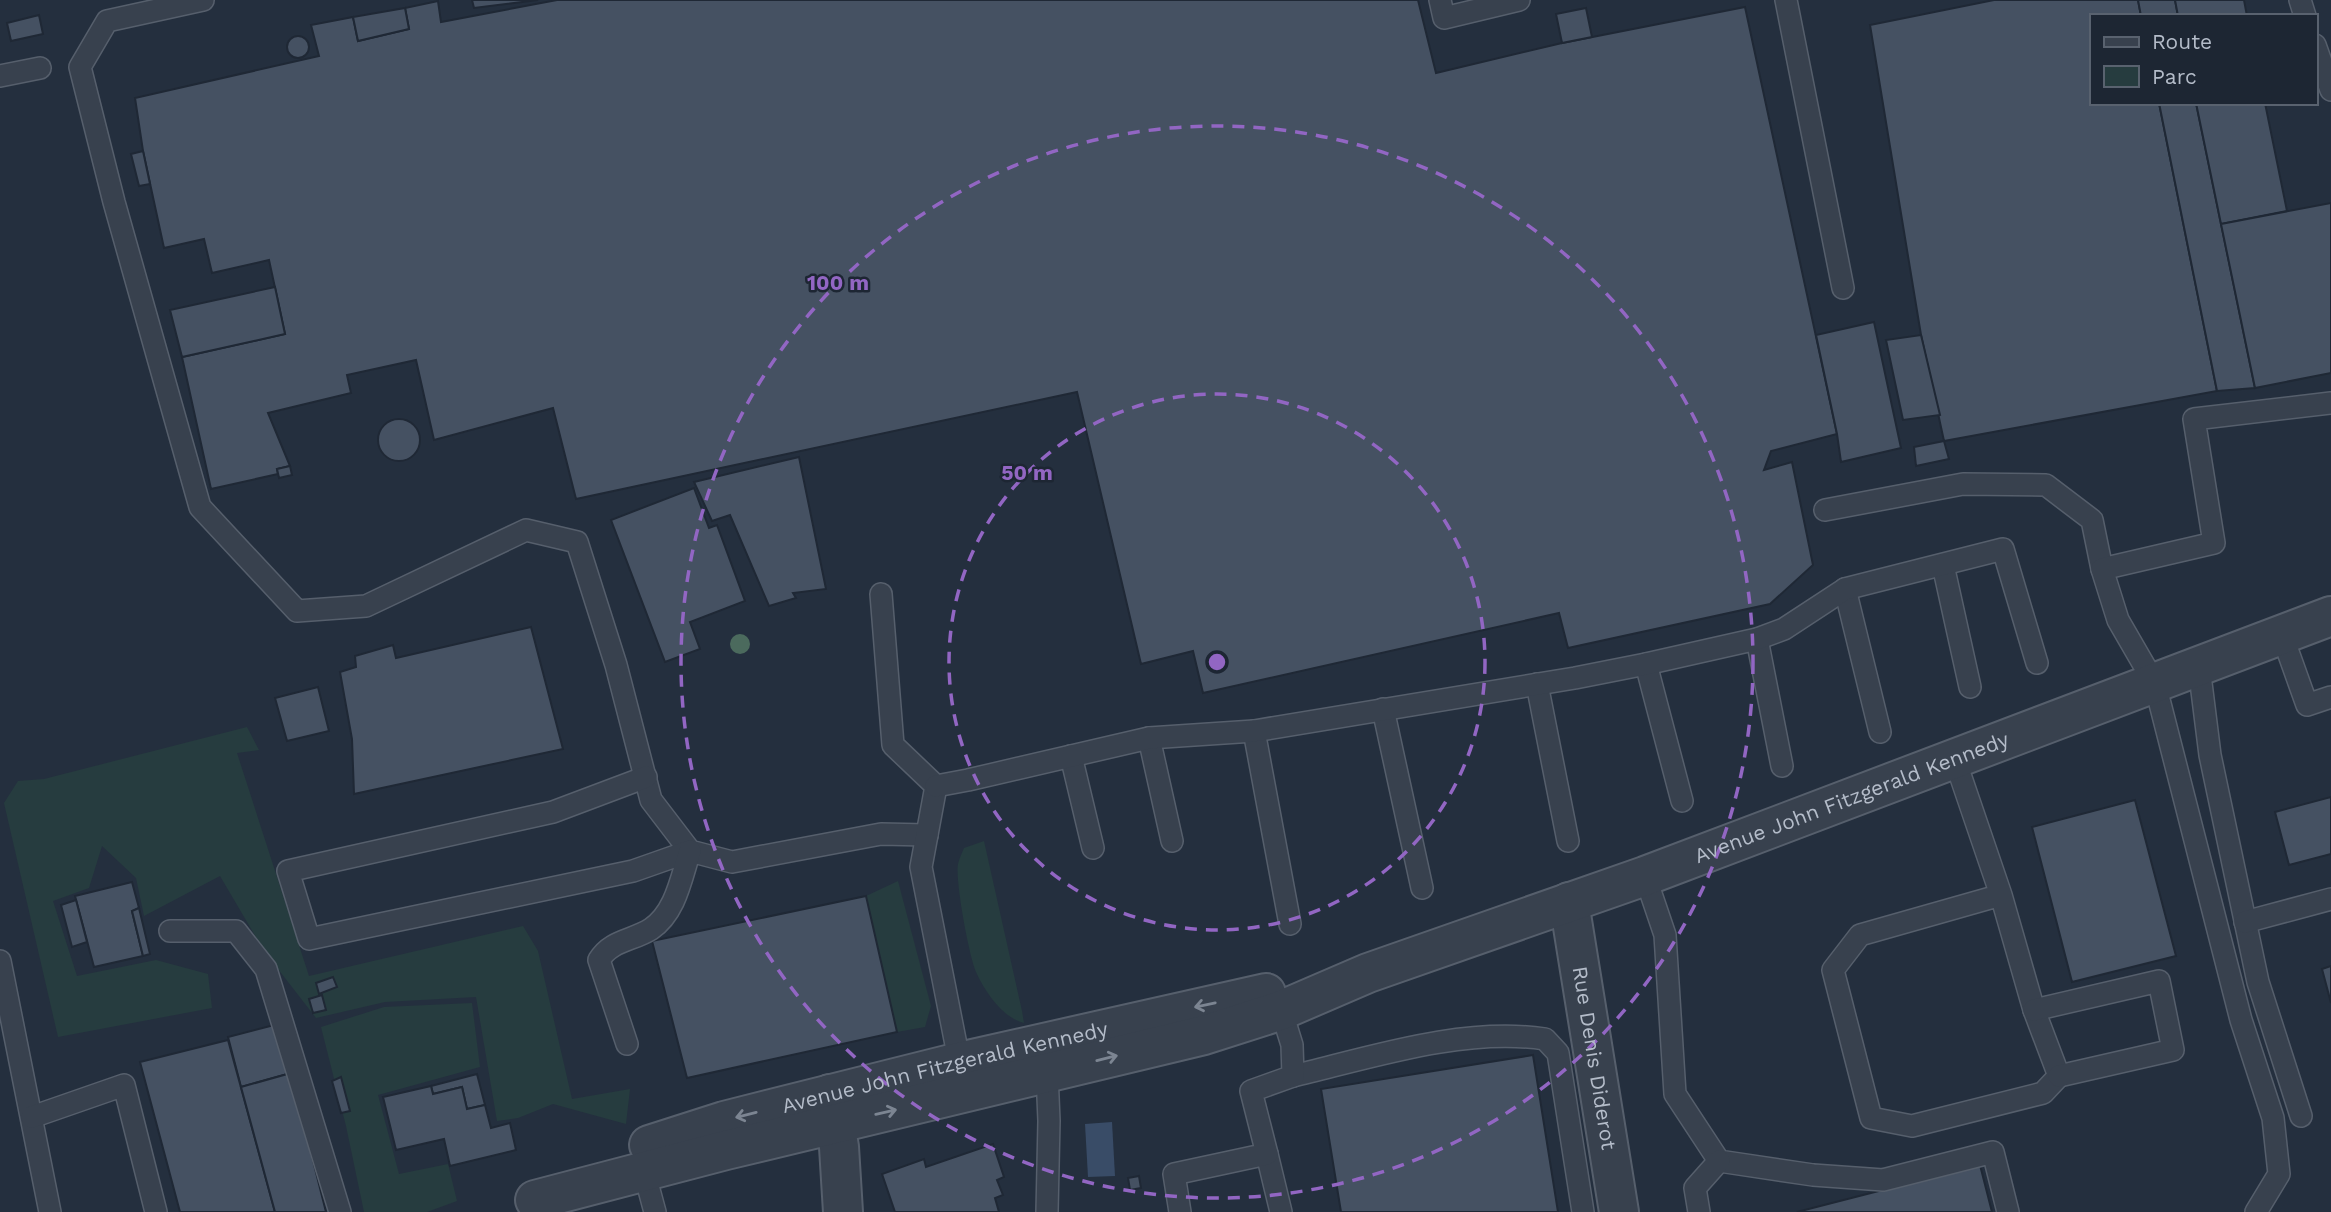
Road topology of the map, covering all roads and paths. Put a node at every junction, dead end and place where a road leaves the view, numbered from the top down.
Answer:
1 (203, 0) edge
2 (1440, 0) edge
3 (1519, 0) edge
4 (1786, 0) edge
5 (2317, 51) edge
6 (40, 68) dead end
7 (0, 76) edge
8 (2331, 90) edge
9 (1843, 289) dead end
10 (2331, 403) edge
11 (1825, 510) dead end
12 (1943, 565) junction
13 (2102, 569) junction
14 (1845, 589) junction
15 (881, 594) dead end
16 (2331, 616) edge
17 (2282, 635) junction
18 (1757, 639) junction
19 (2037, 663) dead end
20 (1646, 664) junction
21 (2199, 667) junction
22 (1538, 684) junction
23 (2155, 684) junction
24 (1970, 687) dead end
25 (2331, 697) edge
26 (1383, 709) junction
27 (1254, 730) junction
28 (1880, 732) dead end
29 (1149, 738) junction
30 (1071, 756) junction
31 (1955, 760) junction
32 (1782, 766) dead end
33 (646, 777) junction
34 (936, 786) junction
35 (1682, 801) dead end
36 (927, 835) junction
37 (1172, 841) dead end
38 (1568, 841) dead end
39 (1093, 848) dead end
40 (690, 850) junction
41 (1645, 876) junction
42 (1422, 888) dead end
43 (2001, 895) junction
44 (2331, 899) edge
45 (1569, 902) junction
46 (2245, 922) junction
47 (1290, 924) dead end
48 (170, 931) dead end
49 (0, 961) edge
50 (1279, 1001) junction
51 (2034, 1010) junction
52 (627, 1044) dead end
53 (1047, 1073) junction
54 (1293, 1076) junction
55 (2059, 1076) junction
56 (962, 1077) junction
57 (833, 1109) junction
58 (2301, 1116) dead end
59 (32, 1117) junction
60 (1267, 1154) junction
61 (1719, 1161) junction
62 (644, 1171) junction
63 (524, 1206) edge
64 (50, 1212) edge
65 (156, 1212) edge
66 (340, 1212) edge
67 (655, 1212) edge
68 (843, 1212) edge
69 (1047, 1212) edge
70 (1180, 1212) edge
71 (1281, 1212) edge
72 (1583, 1212) edge
73 (1619, 1212) edge
74 (1699, 1212) edge
75 (2008, 1212) edge
76 (2256, 1212) edge

1 - 33 lane
2 - 3 lane
4 - 9 lane
5 - 8 lane
6 - 7 lane
10 - 13 lane
11 - 13 lane
12 - 14 lane
12 - 19 lane
12 - 24 lane
13 - 23 lane
14 - 18 lane
14 - 28 lane
15 - 34 lane
16 - 17 street, Avenue John Fitzgerald Kennedy
17 - 21 street, Avenue John Fitzgerald Kennedy
17 - 25 lane
18 - 20 lane
18 - 32 lane
20 - 22 lane
20 - 35 lane
21 - 23 street, Avenue John Fitzgerald Kennedy
21 - 46 lane
22 - 26 lane
22 - 38 lane
23 - 31 street, Avenue John Fitzgerald Kennedy
23 - 76 lane
26 - 27 lane
26 - 42 lane
27 - 29 lane
27 - 47 lane
29 - 30 lane
29 - 37 lane
30 - 34 lane
30 - 39 lane
31 - 41 street, Avenue John Fitzgerald Kennedy
31 - 43 lane
33 - 40 lane
33 - 40 lane
34 - 36 lane
36 - 40 lane
36 - 56 lane
40 - 52 lane
41 - 45 street, Avenue John Fitzgerald Kennedy
41 - 61 lane
43 - 51 lane
43 - 55 lane
44 - 46 lane
45 - 50 street, Avenue John Fitzgerald Kennedy
45 - 73 street, Rue Denis Diderot
46 - 58 lane
48 - 66 lane
49 - 59 lane
53 -> 50 street, Avenue John Fitzgerald Kennedy
50 - 54 lane
50 -> 56 street, Avenue John Fitzgerald Kennedy
51 - 55 lane
51 - 55 lane
53 - 56 street, Avenue John Fitzgerald Kennedy
53 - 69 lane
54 - 60 lane
54 - 72 lane
56 - 57 street, Avenue John Fitzgerald Kennedy
57 - 62 street, Avenue John Fitzgerald Kennedy
57 -> 63 street, Avenue John Fitzgerald Kennedy
57 - 68 street
59 - 64 lane
59 - 65 lane
60 - 70 lane
60 - 71 lane
61 - 74 lane
61 - 75 lane
62 - 63 street, Avenue John Fitzgerald Kennedy
62 - 67 lane

